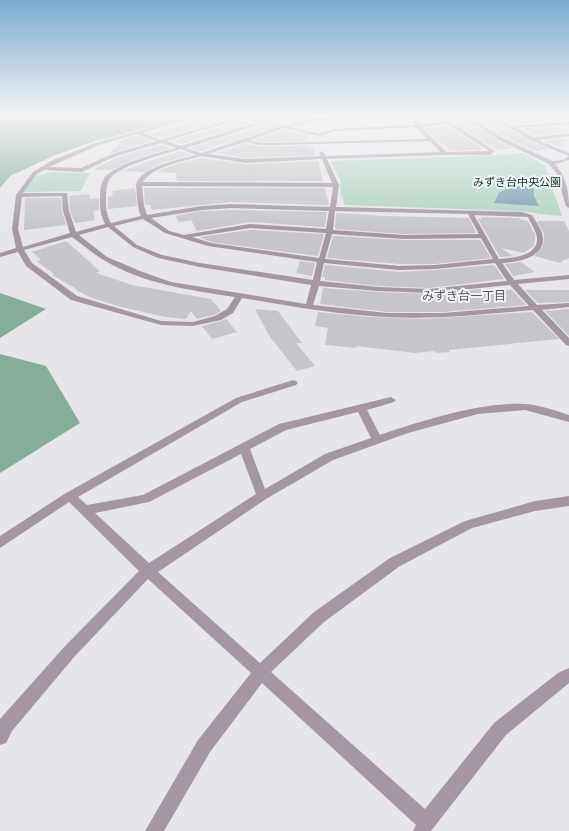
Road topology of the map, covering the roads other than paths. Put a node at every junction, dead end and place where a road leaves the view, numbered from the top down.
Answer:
1 (76, 153) edge
2 (126, 153) edge
3 (166, 153) edge
4 (196, 153) edge
5 (209, 153) edge
6 (322, 153) edge
7 (444, 153) joint
8 (490, 153) edge
9 (530, 153) edge
10 (202, 155) junction
11 (324, 158) junction
12 (569, 158) edge
13 (551, 163) junction
14 (44, 168) junction
15 (140, 181) junction
16 (335, 183) junction
17 (18, 195) junction
18 (569, 206) edge
19 (334, 208) junction
20 (470, 213) junction
21 (147, 216) junction
22 (109, 225) junction
23 (329, 233) junction
24 (73, 234) junction
25 (483, 236) junction
26 (182, 238) junction
27 (20, 250) junction
28 (0, 255) edge
29 (322, 261) junction
30 (497, 261) junction
31 (569, 277) edge
32 (316, 282) junction
33 (513, 284) junction
34 (240, 295) junction
35 (569, 305) edge
36 (309, 307) junction
37 (534, 307) junction
38 (569, 343) edge
39 (294, 383) dead end
40 (391, 400) dead end
41 (361, 408) junction
42 (569, 419) edge
43 (377, 439) junction
44 (244, 447) junction
45 (70, 496) junction
46 (262, 496) junction
47 (569, 501) edge
48 (84, 510) junction
49 (0, 544) edge
50 (148, 571) junction
51 (261, 672) junction
52 (569, 675) edge
53 (0, 737) edge
54 (424, 826) edge
55 (154, 831) edge

1 - 14 street
2 - 14 street
3 - 22 street
4 - 10 street
5 - 10 street
6 - 11 street
7 - 8 street
7 - 11 street
9 - 13 street
10 - 11 street
10 - 15 street
11 - 16 street
12 - 13 street
13 - 18 street
14 - 17 street
15 - 16 street
15 - 21 street
16 - 19 street
17 - 24 street
17 - 27 street
19 - 20 street
19 - 21 street
19 - 23 street
20 - 25 street
20 - 30 street
21 - 22 street
21 - 26 street
22 - 24 street
22 - 32 street
23 - 25 street
23 - 26 street
23 - 29 street
24 - 27 street
24 - 34 street
25 - 30 street
26 - 29 street
27 - 28 street
27 - 34 street
29 - 30 street
29 - 32 street
30 - 33 street
31 - 33 street
32 - 33 street
32 - 36 street
33 - 37 street
34 - 36 street
35 - 37 street
36 - 37 street
37 - 38 street
39 - 45 street
40 - 41 street
41 - 43 street
41 - 44 street
42 - 43 street
43 - 46 street
44 - 46 street
44 - 48 street
45 - 48 street
45 - 49 street
46 - 50 street
47 - 51 street
48 - 50 street
50 - 51 street
50 - 53 street
51 - 54 street
51 - 55 street
52 - 54 street

